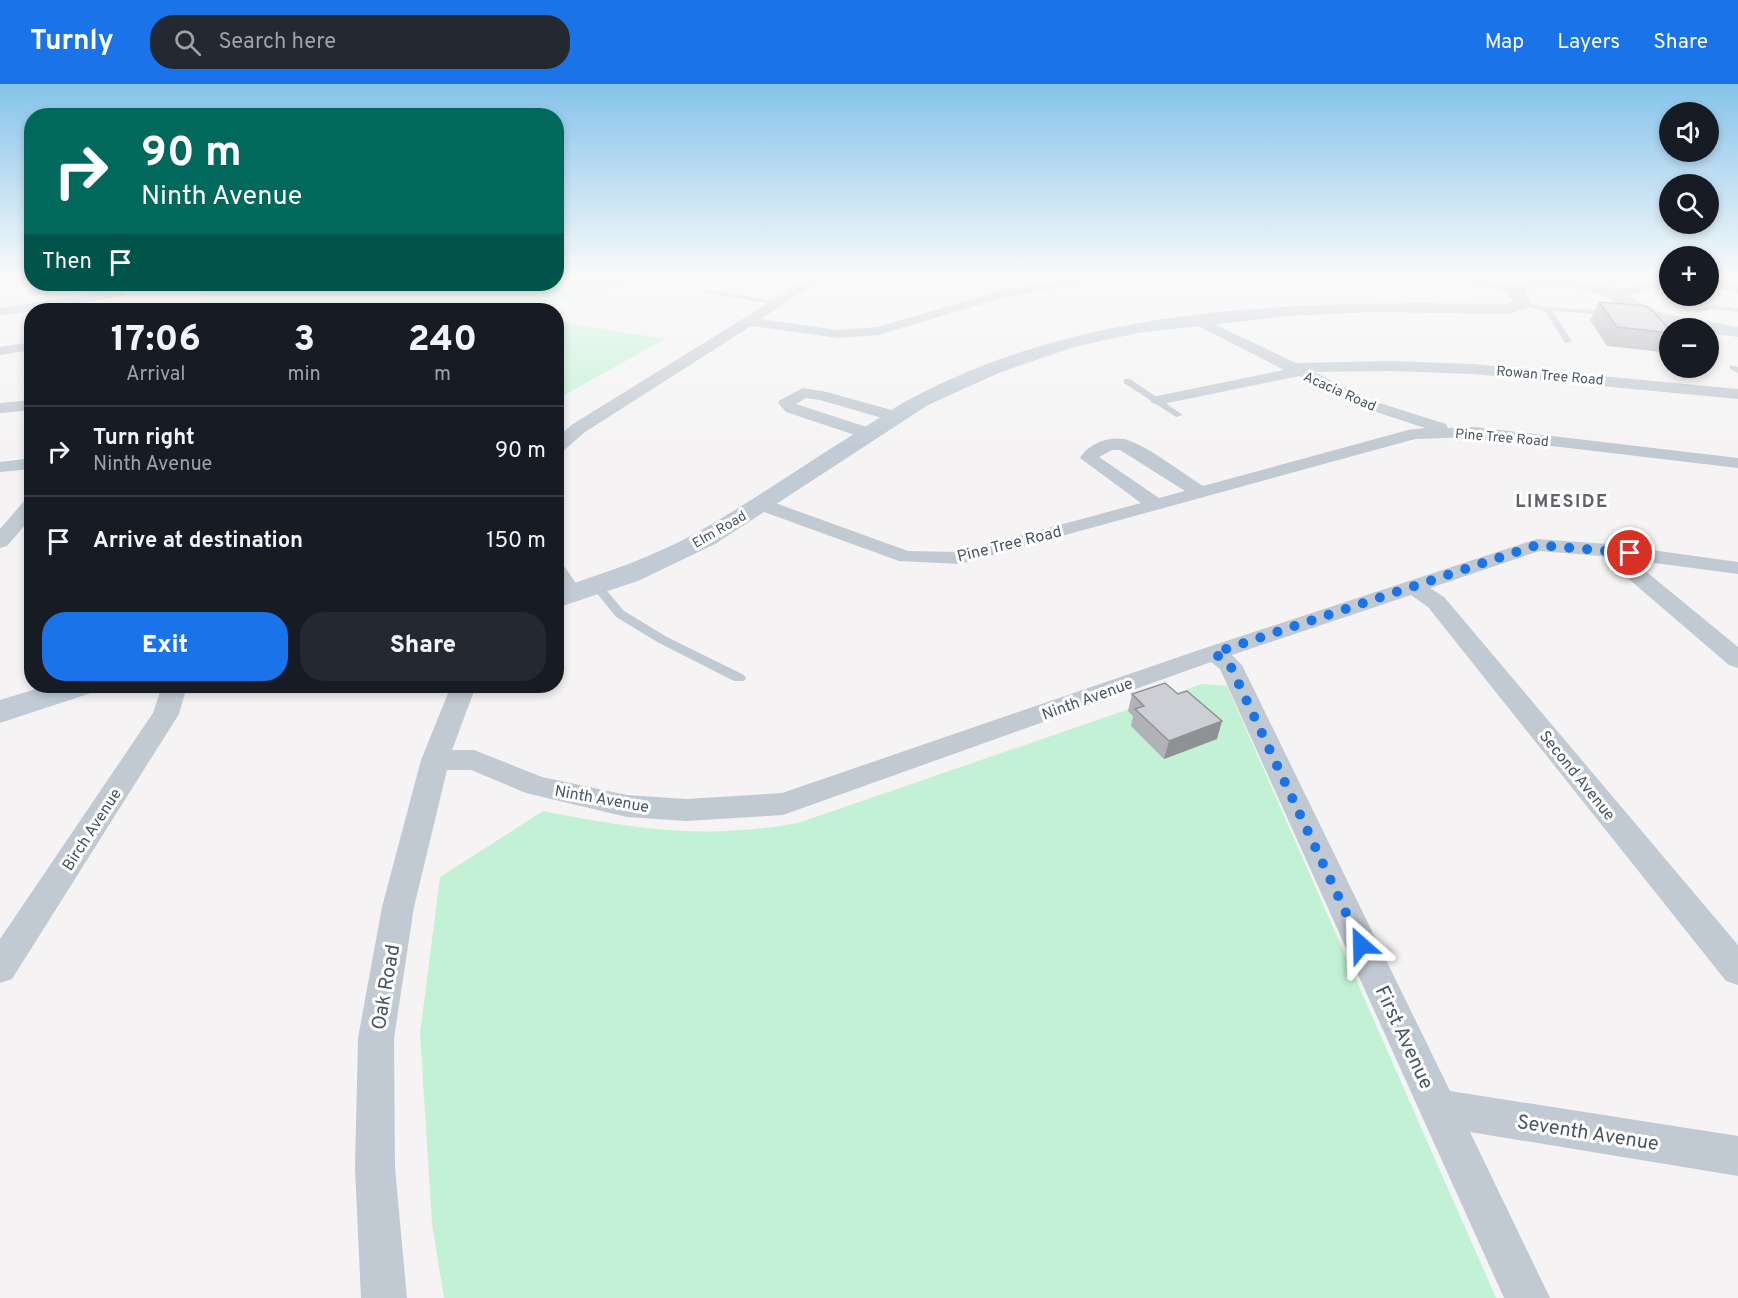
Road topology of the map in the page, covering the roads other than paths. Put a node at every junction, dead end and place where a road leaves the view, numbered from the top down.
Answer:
1 (728, 333) edge
2 (828, 333) edge
3 (856, 333) edge
4 (1115, 333) edge
5 (1222, 333) edge
6 (1563, 333) edge
7 (1568, 341) dead end
8 (24, 347) edge
9 (0, 351) edge
10 (1294, 370) junction
11 (1127, 381) dead end
12 (1738, 394) edge
13 (1158, 400) junction
14 (24, 406) edge
15 (0, 408) edge
16 (1179, 416) dead end
17 (896, 417) junction
18 (1455, 432) junction
19 (870, 434) junction
20 (564, 441) edge
21 (1738, 463) edge
22 (24, 464) edge
23 (0, 467) edge
24 (1200, 492) junction
25 (760, 504) junction
26 (1156, 504) junction
27 (24, 514) edge
28 (0, 543) edge
29 (1608, 550) junction
30 (1738, 568) edge
31 (597, 586) junction
32 (1413, 586) junction
33 (565, 597) edge
34 (1214, 653) junction
35 (1738, 660) edge
36 (739, 678) dead end
37 (58, 693) edge
38 (172, 693) edge
39 (460, 693) edge
40 (0, 712) edge
41 (435, 760) junction
42 (0, 968) edge
43 (1738, 970) edge
44 (1438, 1108) junction
45 (1738, 1156) edge
46 (384, 1298) edge
47 (1527, 1298) edge

1 - 20 street
2 - 3 street
4 - 17 street, Elm Road
5 - 10 street, Acacia Road
6 - 7 lane
8 - 9 street
10 - 12 street, Rowan Tree Road
10 - 13 street, Rowan Tree Road
10 - 18 street, Acacia Road
11 - 13 lane
13 - 16 lane
14 - 15 street
17 - 19 street, Elm Road
17 - 19 street
18 - 21 street, Pine Tree Road
18 - 24 street, Pine Tree Road
19 - 25 street, Elm Road
22 - 23 street
24 - 26 street, Pine Tree Road
24 - 26 street
25 - 26 street, Pine Tree Road
25 - 31 street, Elm Road
27 - 28 street
29 - 30 street, Ninth Avenue
29 - 32 street, Ninth Avenue
29 - 35 street
31 - 33 street, Elm Road
31 - 36 lane
32 - 34 street, Ninth Avenue
32 - 43 street, Second Avenue
34 - 41 street, Ninth Avenue
34 - 44 street, First Avenue
37 - 40 street
38 - 42 street, Birch Avenue
39 - 41 street, Oak Road
41 - 46 street, Oak Road
44 - 45 street, Seventh Avenue
44 - 47 street, First Avenue

